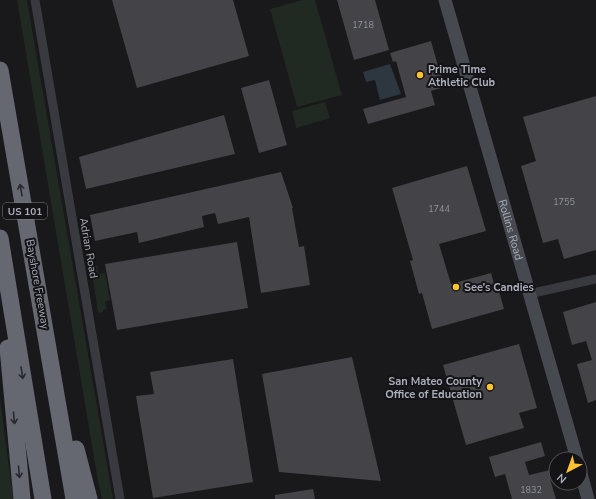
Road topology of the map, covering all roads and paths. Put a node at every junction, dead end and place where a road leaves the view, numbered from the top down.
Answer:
1 (35, 0) edge
2 (445, 0) edge
3 (0, 70) edge
4 (0, 238) edge
5 (0, 268) edge
6 (596, 279) edge
7 (529, 294) junction
8 (50, 353) junction
9 (575, 451) edge
10 (22, 499) edge
11 (43, 499) edge
12 (74, 499) edge
13 (89, 499) edge
14 (120, 499) edge

1 - 14 street, Adrian Road
2 - 7 main road, Rollins Road
8 -> 3 highway, Bayshore Freeway / US 101
4 -> 11 highway
5 -> 10 highway
6 - 7 street
7 - 9 main road, Rollins Road
8 - 12 highway, Bayshore Freeway / US 101
8 - 13 highway

